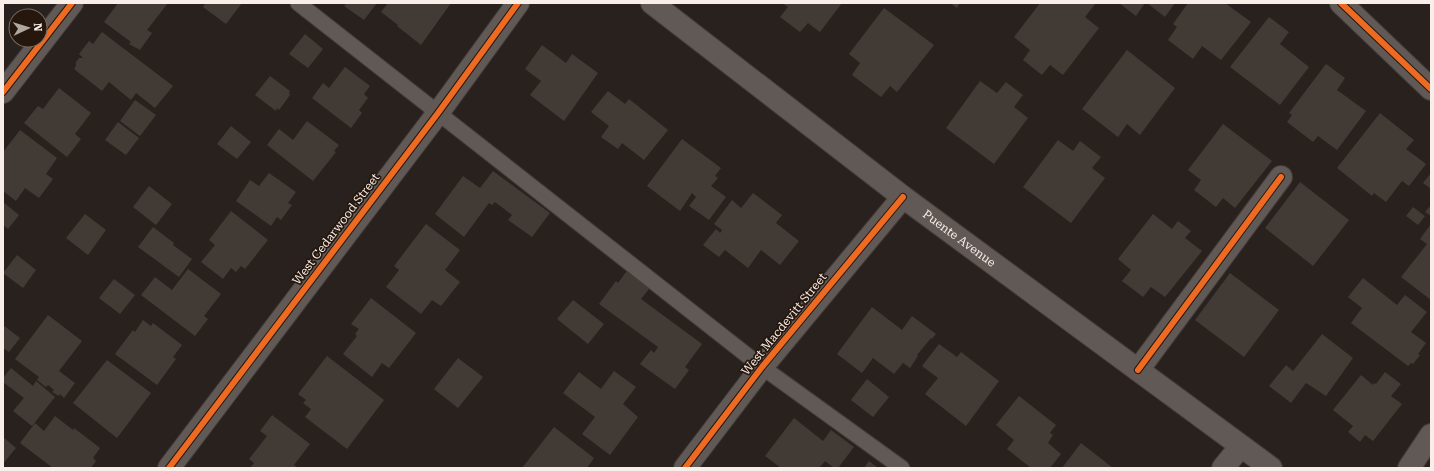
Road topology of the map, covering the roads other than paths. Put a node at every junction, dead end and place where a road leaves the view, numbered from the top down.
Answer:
1 (72, 3) edge
2 (298, 3) edge
3 (518, 3) edge
4 (652, 3) edge
5 (1341, 3) edge
6 (1431, 89) edge
7 (3, 92) edge
8 (438, 113) junction
9 (1281, 177) dead end
10 (903, 197) junction
11 (762, 367) junction
12 (1138, 370) junction
13 (1431, 435) edge
14 (1241, 446) junction
15 (169, 468) edge
16 (685, 468) edge
17 (902, 468) edge
18 (1223, 468) edge
19 (1270, 468) edge
20 (1409, 468) edge

1 - 7 street
2 - 8 lane
3 - 8 street, West Cedarwood Street
4 - 10 street, Puente Avenue
5 - 6 street
8 - 11 lane
8 - 15 street, West Cedarwood Street
9 - 12 street
10 - 11 street, West Macdevitt Street
10 - 12 street, Puente Avenue
11 - 16 street, West Macdevitt Street
11 - 17 lane
12 - 14 street, Puente Avenue
13 - 20 street
14 - 18 street
14 - 19 street, Puente Avenue

